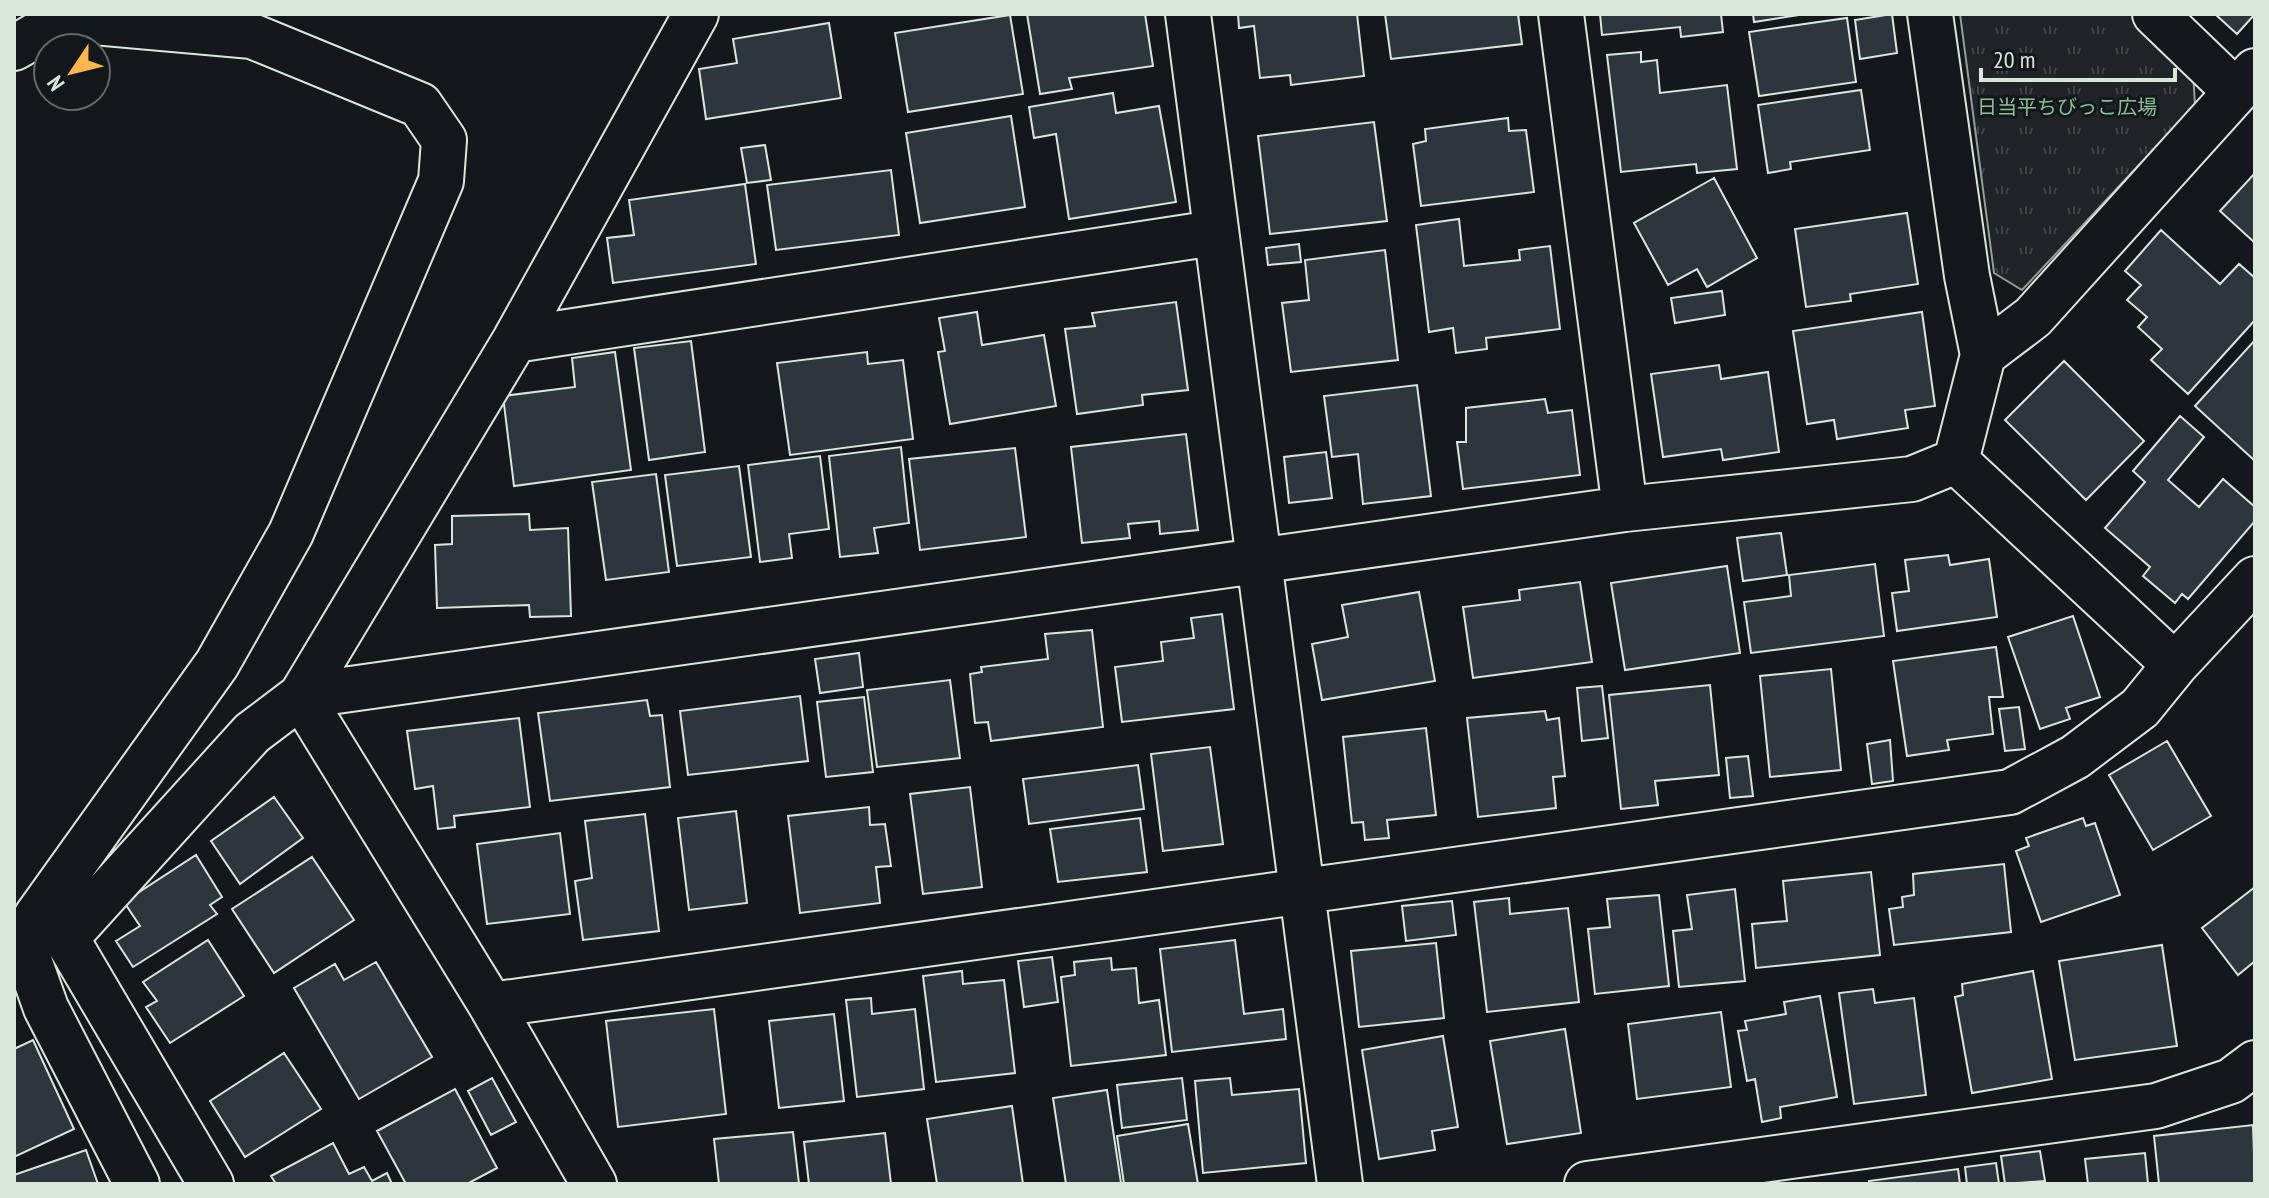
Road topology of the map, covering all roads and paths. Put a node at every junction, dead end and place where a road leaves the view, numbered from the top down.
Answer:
1 (203, 14) edge
2 (696, 14) edge
3 (1188, 14) edge
4 (1561, 14) edge
5 (1930, 14) edge
6 (2155, 14) edge
7 (252, 36) junction
8 (14, 48) edge
9 (2245, 81) edge
10 (1214, 233) junction
11 (515, 340) junction
12 (1983, 355) junction
13 (1956, 461) junction
14 (1625, 509) junction
15 (1257, 563) junction
16 (2255, 579) edge
17 (2175, 665) junction
18 (301, 696) junction
19 (1305, 893) junction
20 (51, 928) junction
21 (491, 1005) junction
22 (2255, 1063) edge
23 (137, 1184) edge
24 (211, 1184) edge
25 (594, 1184) edge
26 (1340, 1184) edge
27 (1587, 1184) edge

1 - 7 street
2 - 11 street
3 - 10 street
4 - 14 street
5 - 12 street
6 - 9 street
7 - 8 street
7 - 20 street
9 - 12 street
10 - 11 street
10 - 15 street
11 - 18 street
12 - 13 street
13 - 14 street
13 - 17 street
14 - 15 street
15 - 18 street
15 - 19 street
16 - 17 street
17 - 19 street
18 - 20 street
18 - 21 street
19 - 21 street
19 - 26 street
20 - 23 street
20 - 24 street
21 - 25 street
22 - 27 street

